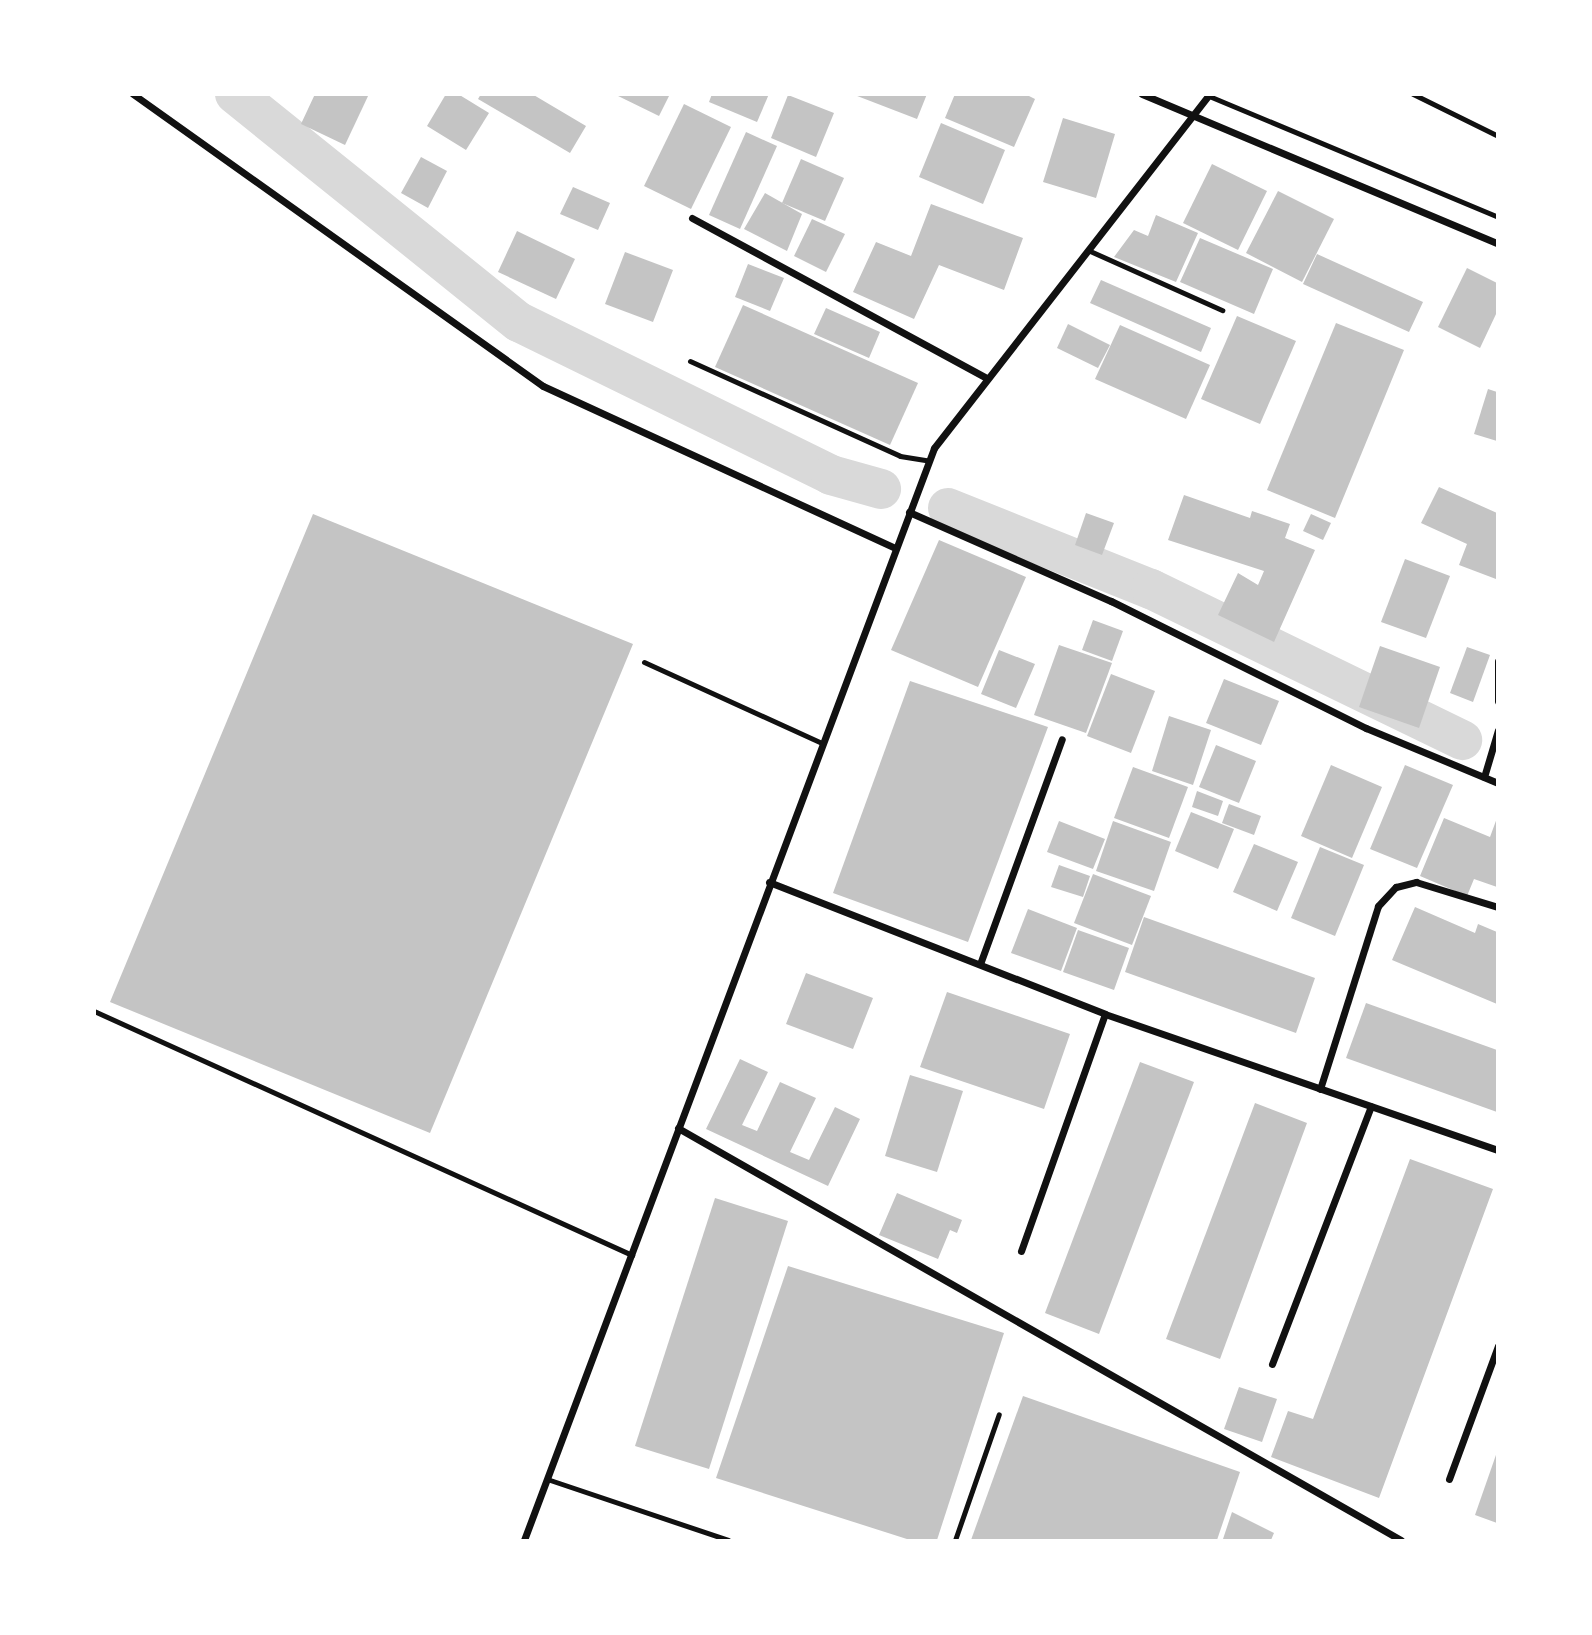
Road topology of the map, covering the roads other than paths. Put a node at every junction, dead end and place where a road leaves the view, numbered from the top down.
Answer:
1 (133, 94) edge
2 (1142, 94) edge
3 (1413, 94) edge
4 (1209, 95) edge
5 (1196, 116) junction
6 (1497, 136) edge
7 (1497, 217) edge
8 (692, 218) dead end
9 (1497, 244) edge
10 (1090, 251) junction
11 (1222, 310) dead end
12 (690, 361) dead end
13 (987, 378) junction
14 (930, 461) junction
15 (909, 512) junction
16 (896, 548) junction
17 (1497, 661) edge
18 (644, 662) dead end
19 (1497, 701) edge
20 (1497, 730) edge
21 (1062, 739) dead end
22 (822, 743) junction
23 (1484, 777) junction
24 (1497, 783) edge
25 (769, 882) junction
26 (1497, 907) edge
27 (980, 964) junction
28 (94, 1011) edge
29 (1105, 1014) junction
30 (1320, 1089) junction
31 (1371, 1106) junction
32 (678, 1128) junction
33 (1497, 1150) edge
34 (1021, 1251) dead end
35 (632, 1255) junction
36 (1497, 1346) edge
37 (1272, 1364) dead end
38 (999, 1414) dead end
39 (547, 1479) junction
40 (1449, 1479) dead end
41 (524, 1541) edge
42 (728, 1541) edge
43 (955, 1541) edge
44 (1401, 1541) edge

1 - 16 street
2 - 5 street
3 - 6 lane
4 - 5 street
4 - 7 lane
5 - 9 street
5 - 10 street
8 - 13 street
10 - 11 lane
10 - 13 street
12 - 14 lane
13 - 14 street
14 - 15 street
15 - 16 street
15 - 23 street
16 - 22 street
17 - 19 street
18 - 22 lane
20 - 23 street
21 - 27 street
22 - 25 street
23 - 24 street
25 - 27 street
25 - 32 street
26 - 30 street
27 - 29 street
28 - 35 lane
29 - 30 street
29 - 34 street
30 - 31 street
31 - 33 street
31 - 37 street
32 - 35 street
32 - 44 street
35 - 39 street
36 - 40 street
38 - 43 lane
39 - 41 street
39 - 42 lane

